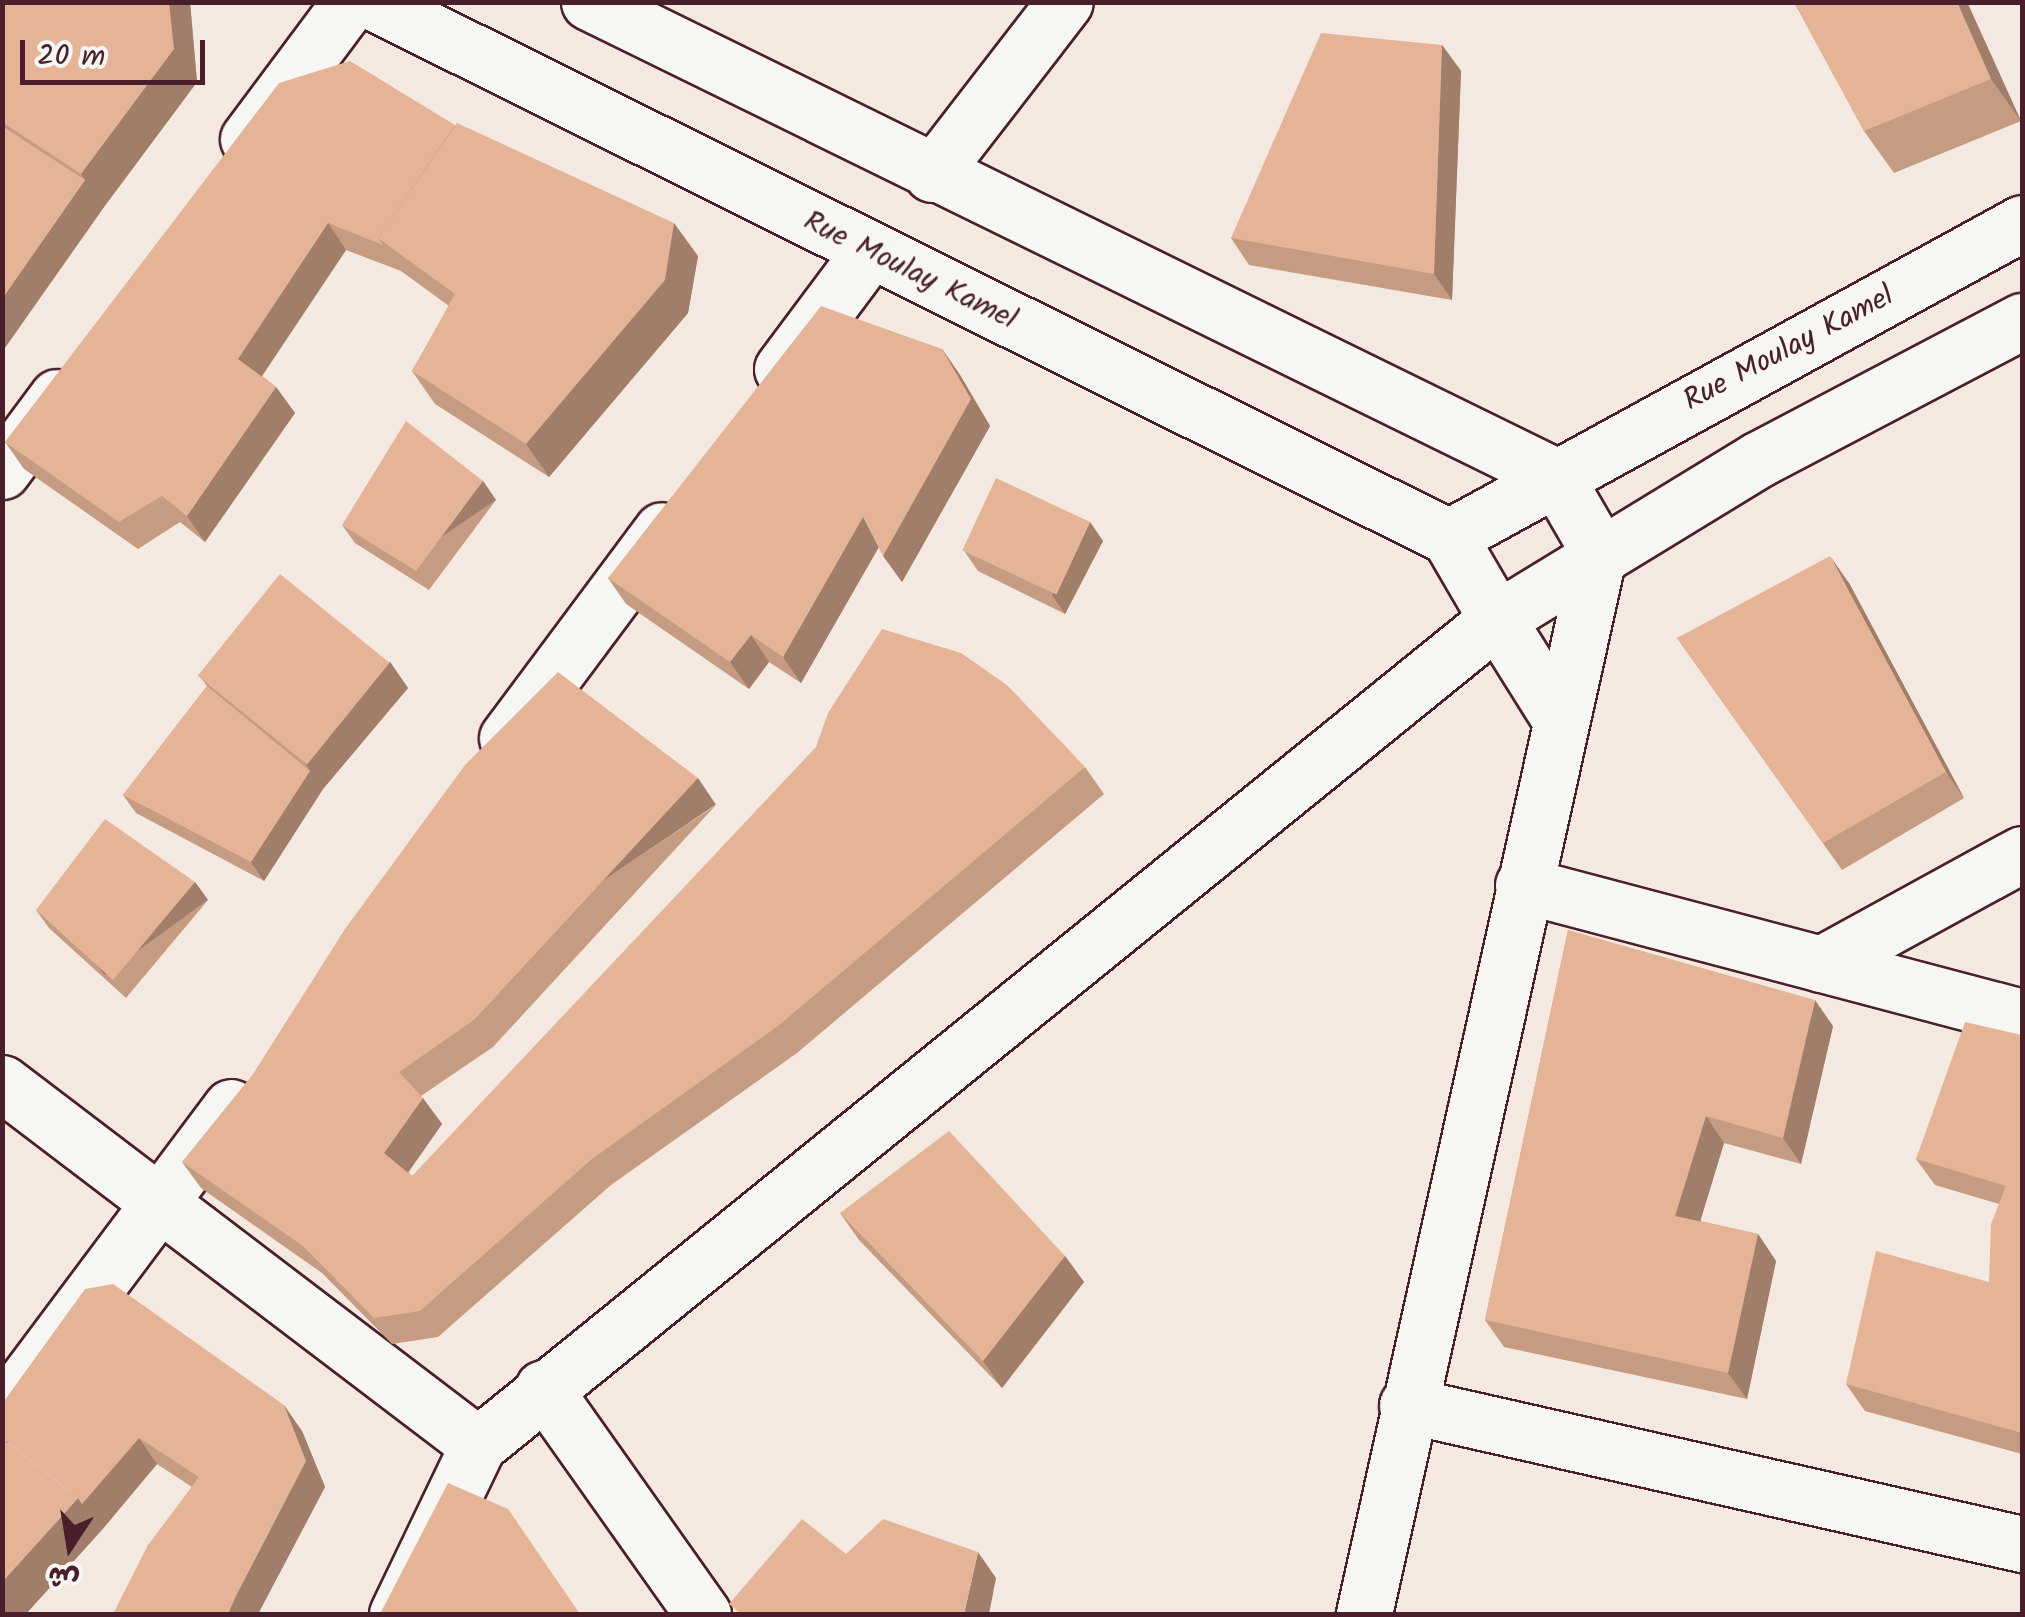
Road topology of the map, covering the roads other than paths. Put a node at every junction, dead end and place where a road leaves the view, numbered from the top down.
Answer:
1 (350, 2) edge
2 (373, 2) edge
3 (590, 2) edge
4 (1065, 2) edge
5 (222, 174) edge
6 (932, 174) junction
7 (2022, 223) edge
8 (870, 251) junction
9 (2022, 320) edge
10 (84, 362) edge
11 (751, 410) edge
12 (2, 471) edge
13 (1556, 476) junction
14 (692, 490) edge
15 (1449, 537) junction
16 (1600, 552) junction
17 (1497, 619) junction
18 (1559, 718) junction
19 (479, 776) edge
20 (2022, 854) edge
21 (1522, 885) junction
22 (1821, 964) junction
23 (2022, 1018) edge
24 (266, 1062) edge
25 (2, 1083) edge
26 (159, 1204) junction
27 (544, 1388) junction
28 (1407, 1405) junction
29 (2, 1413) edge
30 (478, 1445) junction
31 (2022, 1544) edge
32 (396, 1614) edge
33 (703, 1614) edge
34 (1364, 1614) edge

1 - 5 street
2 - 8 street, Rue Moulay Kamel
3 - 6 street
4 - 6 street
6 - 13 street
7 - 13 street, Rue Moulay Kamel
8 - 11 street
8 - 15 street, Rue Moulay Kamel
9 - 16 street
10 - 12 street
13 - 15 street, Rue Moulay Kamel
13 - 16 street
14 - 19 street
15 - 17 street
16 - 17 street
16 - 18 street
17 - 18 street
17 - 27 street
18 - 21 street
20 - 22 street
21 - 22 street
21 - 28 street
22 - 23 street
24 - 26 street
25 - 26 street
26 - 29 street
26 - 30 street
27 - 30 street
27 - 33 street
28 - 31 street
28 - 34 street
30 - 32 street

